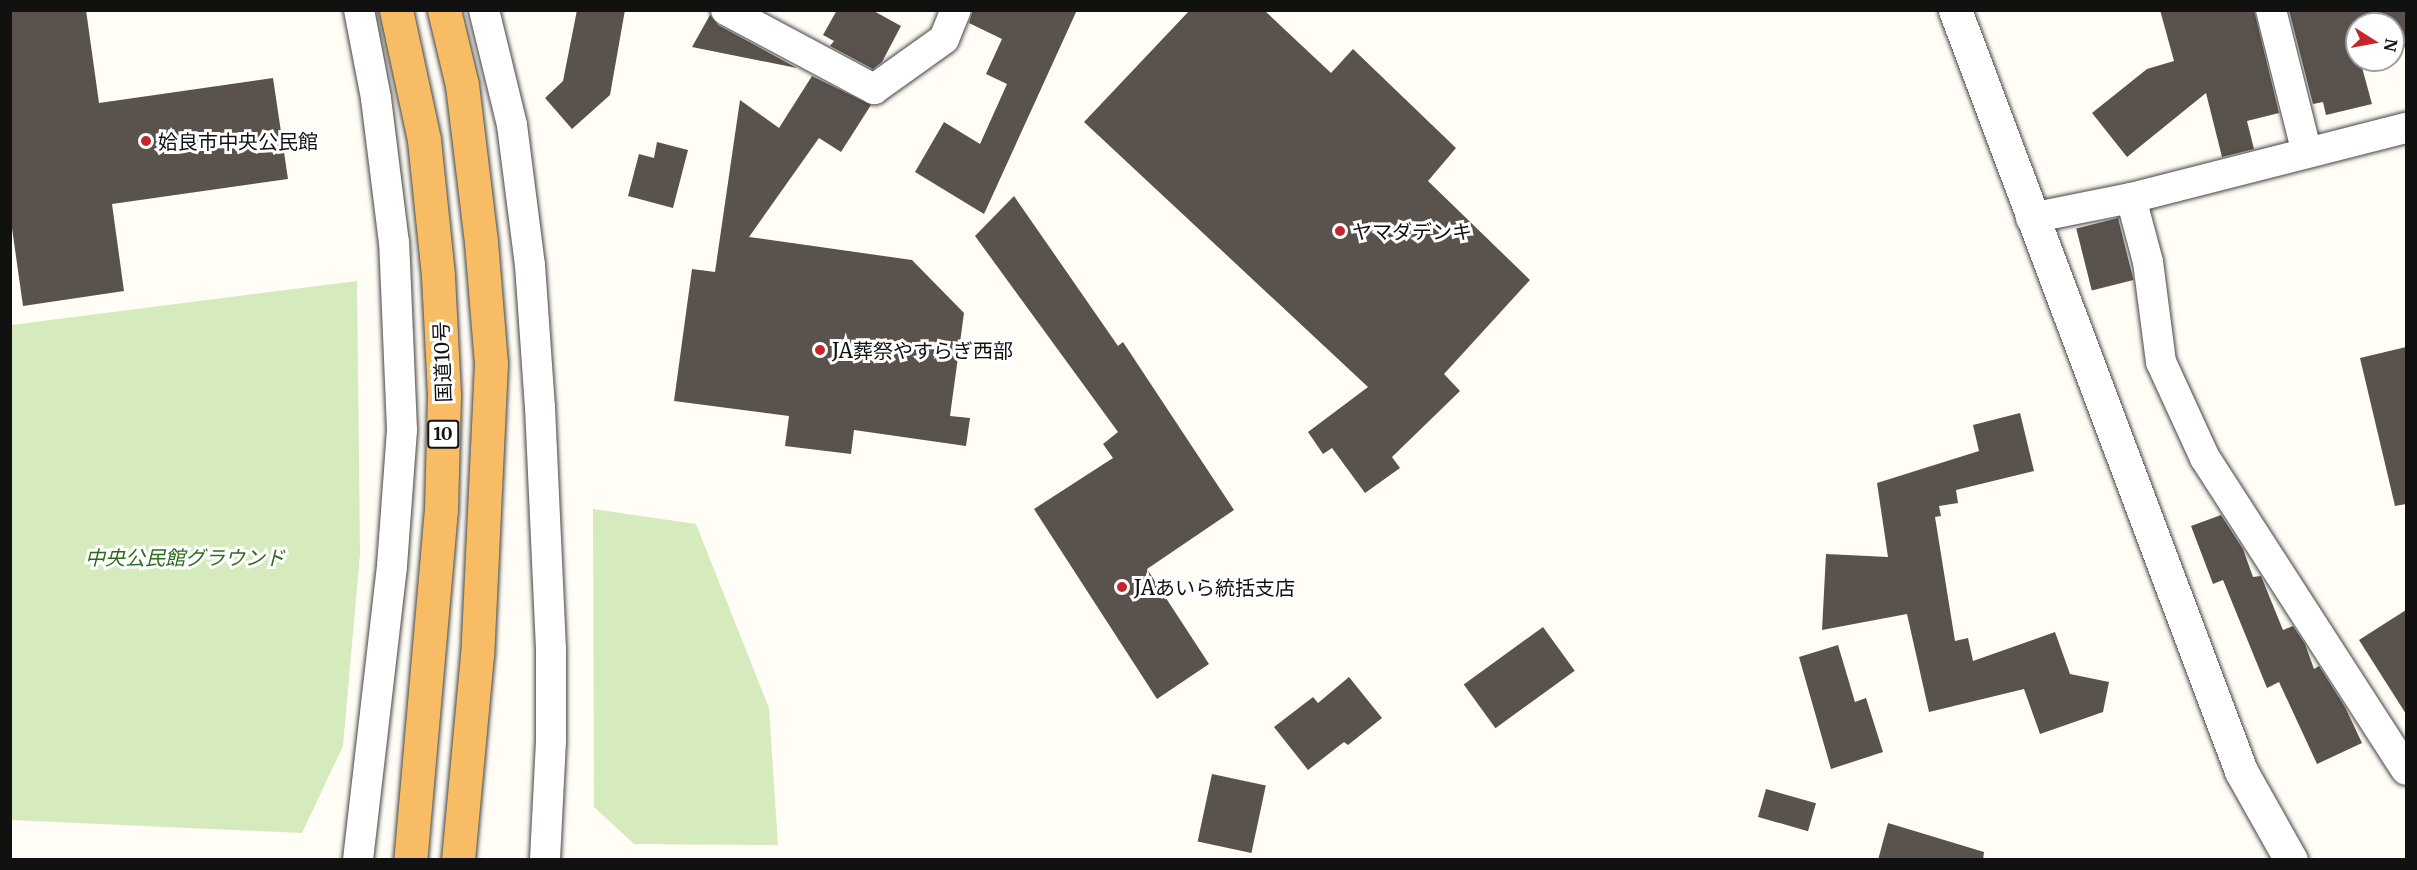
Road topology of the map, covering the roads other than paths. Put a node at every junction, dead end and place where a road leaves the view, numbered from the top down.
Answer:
1 (358, 10) edge
2 (396, 10) edge
3 (444, 10) edge
4 (484, 10) edge
5 (726, 10) edge
6 (956, 10) edge
7 (1955, 10) edge
8 (2271, 10) edge
9 (2406, 128) edge
10 (2307, 153) junction
11 (2131, 198) junction
12 (2031, 218) junction
13 (2406, 770) edge
14 (358, 860) edge
15 (410, 860) edge
16 (458, 860) edge
17 (545, 860) edge
18 (2291, 860) edge

1 - 14 street
2 - 15 highway, 国道10号 / 10
3 - 16 highway, 10
4 - 17 street
5 - 6 street
7 - 12 street
8 - 10 street
9 - 10 street
10 - 11 street
11 - 12 street
11 - 13 street
12 - 18 street

